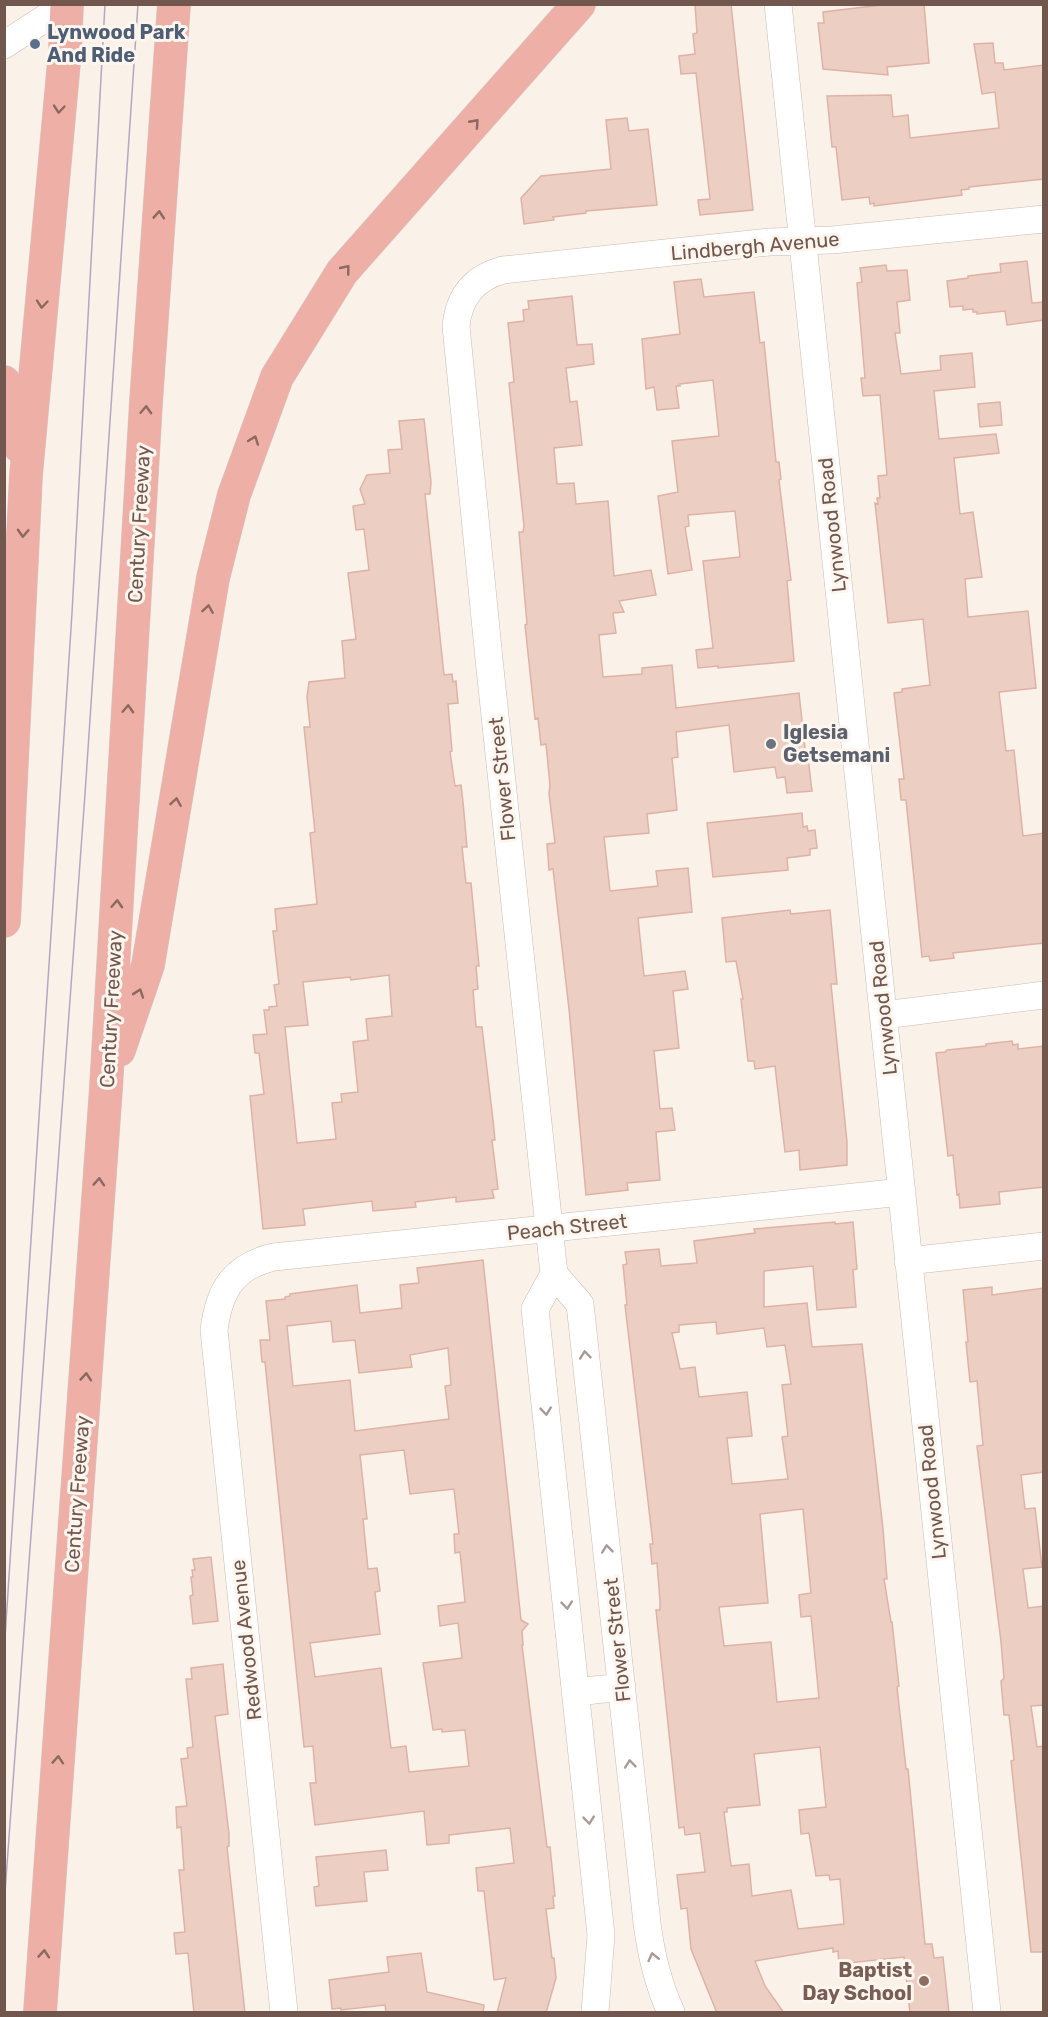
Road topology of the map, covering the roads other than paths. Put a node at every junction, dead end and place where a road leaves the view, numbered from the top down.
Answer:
1 (67, 4) edge
2 (579, 4) edge
3 (778, 4) edge
4 (173, 20) edge
5 (4, 45) edge
6 (1044, 219) edge
7 (802, 241) junction
8 (470, 288) joint
9 (4, 382) edge
10 (26, 475) junction
11 (4, 921) edge
12 (1044, 995) edge
13 (884, 1015) junction
14 (106, 1088) junction
15 (902, 1192) junction
16 (549, 1228) junction
17 (1044, 1246) edge
18 (909, 1261) junction
19 (237, 1274) joint
20 (554, 1274) junction
21 (622, 1687) junction
22 (576, 1692) junction
23 (40, 2013) edge
24 (284, 2013) edge
25 (595, 2013) edge
26 (671, 2013) edge
27 (987, 2013) edge

1 - 5 street
1 -> 10 highway
14 -> 2 highway
3 - 7 street, Lynwood Road
14 -> 4 highway, Century Freeway
6 - 7 street, Lindbergh Avenue
7 - 8 street, Lindbergh Avenue
7 - 13 street, Lynwood Road
8 - 16 street, Flower Street
9 - 10 highway
10 -> 11 highway
12 - 13 street
13 - 15 street, Lynwood Road
23 -> 14 highway, Century Freeway
15 - 16 street, Peach Street
15 - 18 street, Lynwood Road
16 - 19 street, Peach Street
16 - 20 street, Flower Street
17 - 18 street
18 - 27 street, Lynwood Road
19 - 24 street, Redwood Avenue
21 -> 20 street, Flower Street
20 -> 22 street
21 - 22 street
26 -> 21 street, Flower Street
22 -> 25 street

